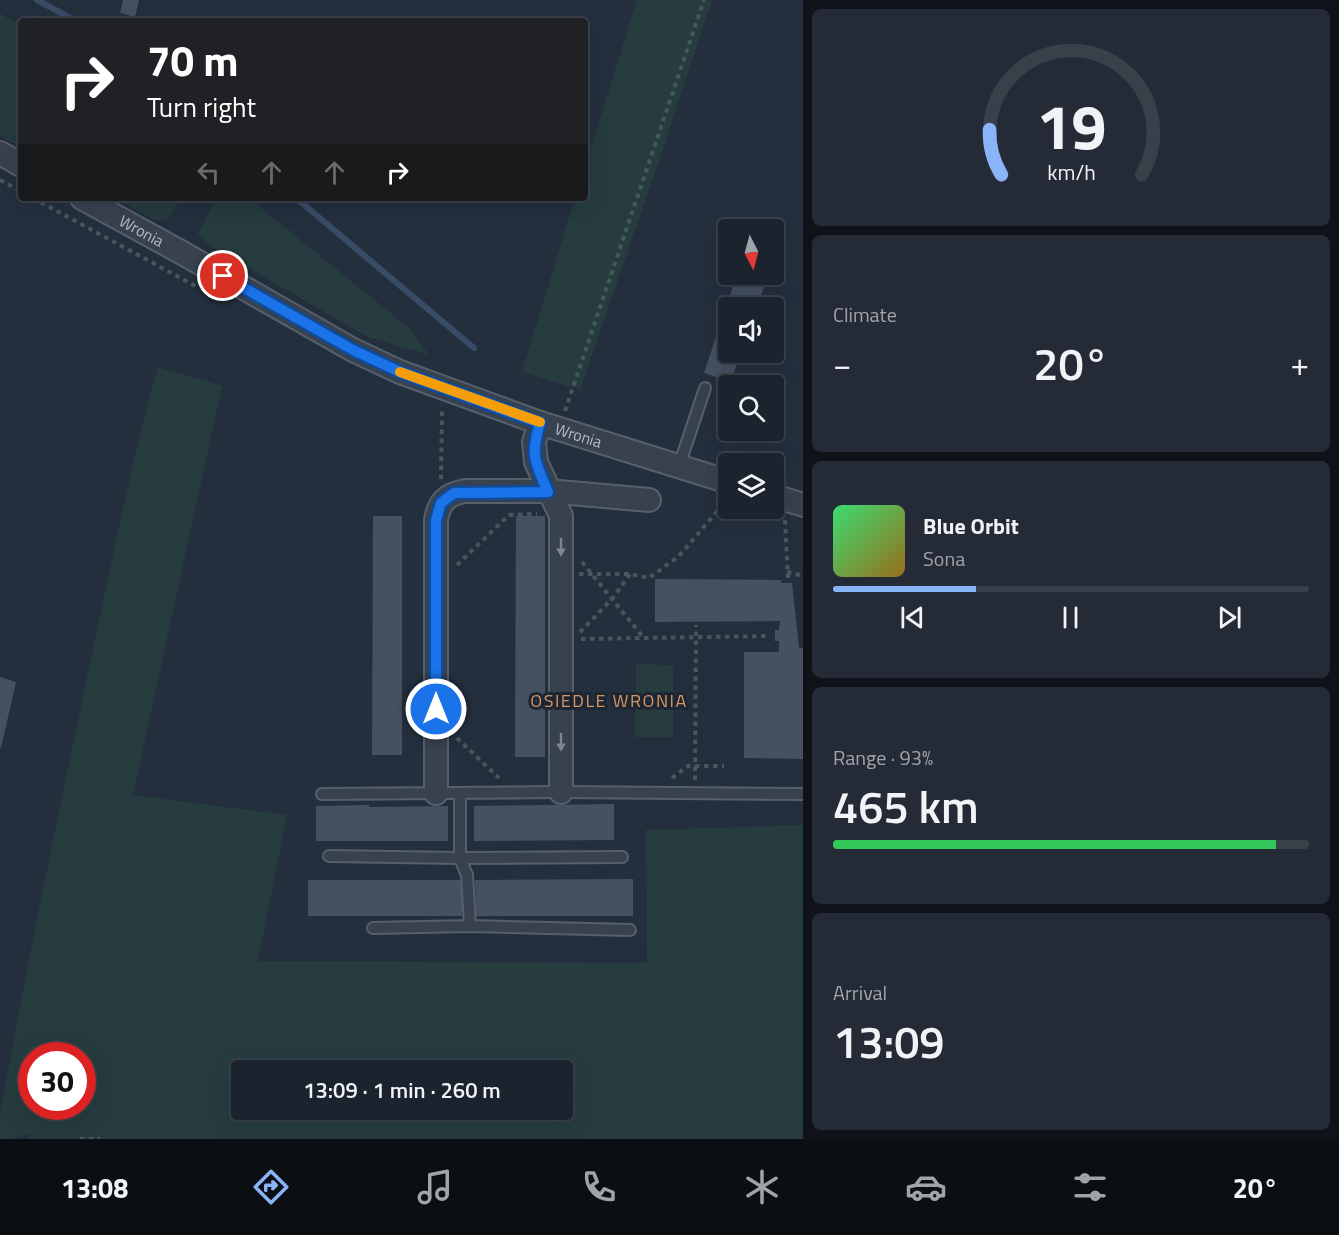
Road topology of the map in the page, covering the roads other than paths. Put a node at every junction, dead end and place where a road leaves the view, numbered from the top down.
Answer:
1 (0, 153) edge
2 (18, 163) edge
3 (87, 201) edge
4 (705, 388) dead end
5 (540, 423) junction
6 (679, 466) junction
7 (718, 487) edge
8 (784, 499) edge
9 (649, 500) dead end
10 (547, 502) junction
11 (803, 505) edge
12 (561, 792) junction
13 (436, 793) junction
14 (460, 793) junction
15 (322, 794) dead end
16 (803, 794) edge
17 (329, 856) dead end
18 (622, 857) dead end
19 (460, 858) junction
20 (470, 926) junction
21 (373, 928) dead end
22 (630, 930) dead end

1 - 2 street
3 - 5 street, Wronia
4 - 6 lane
5 - 6 street, Wronia
5 - 10 street
6 - 7 street, Wronia
8 - 11 street
9 - 10 street
10 -> 12 street
10 - 13 street
12 - 14 lane
12 - 16 lane
13 - 14 lane
13 - 15 lane
14 - 19 lane
17 - 19 lane
18 - 19 lane
19 - 20 lane
20 - 21 lane
20 - 22 lane

